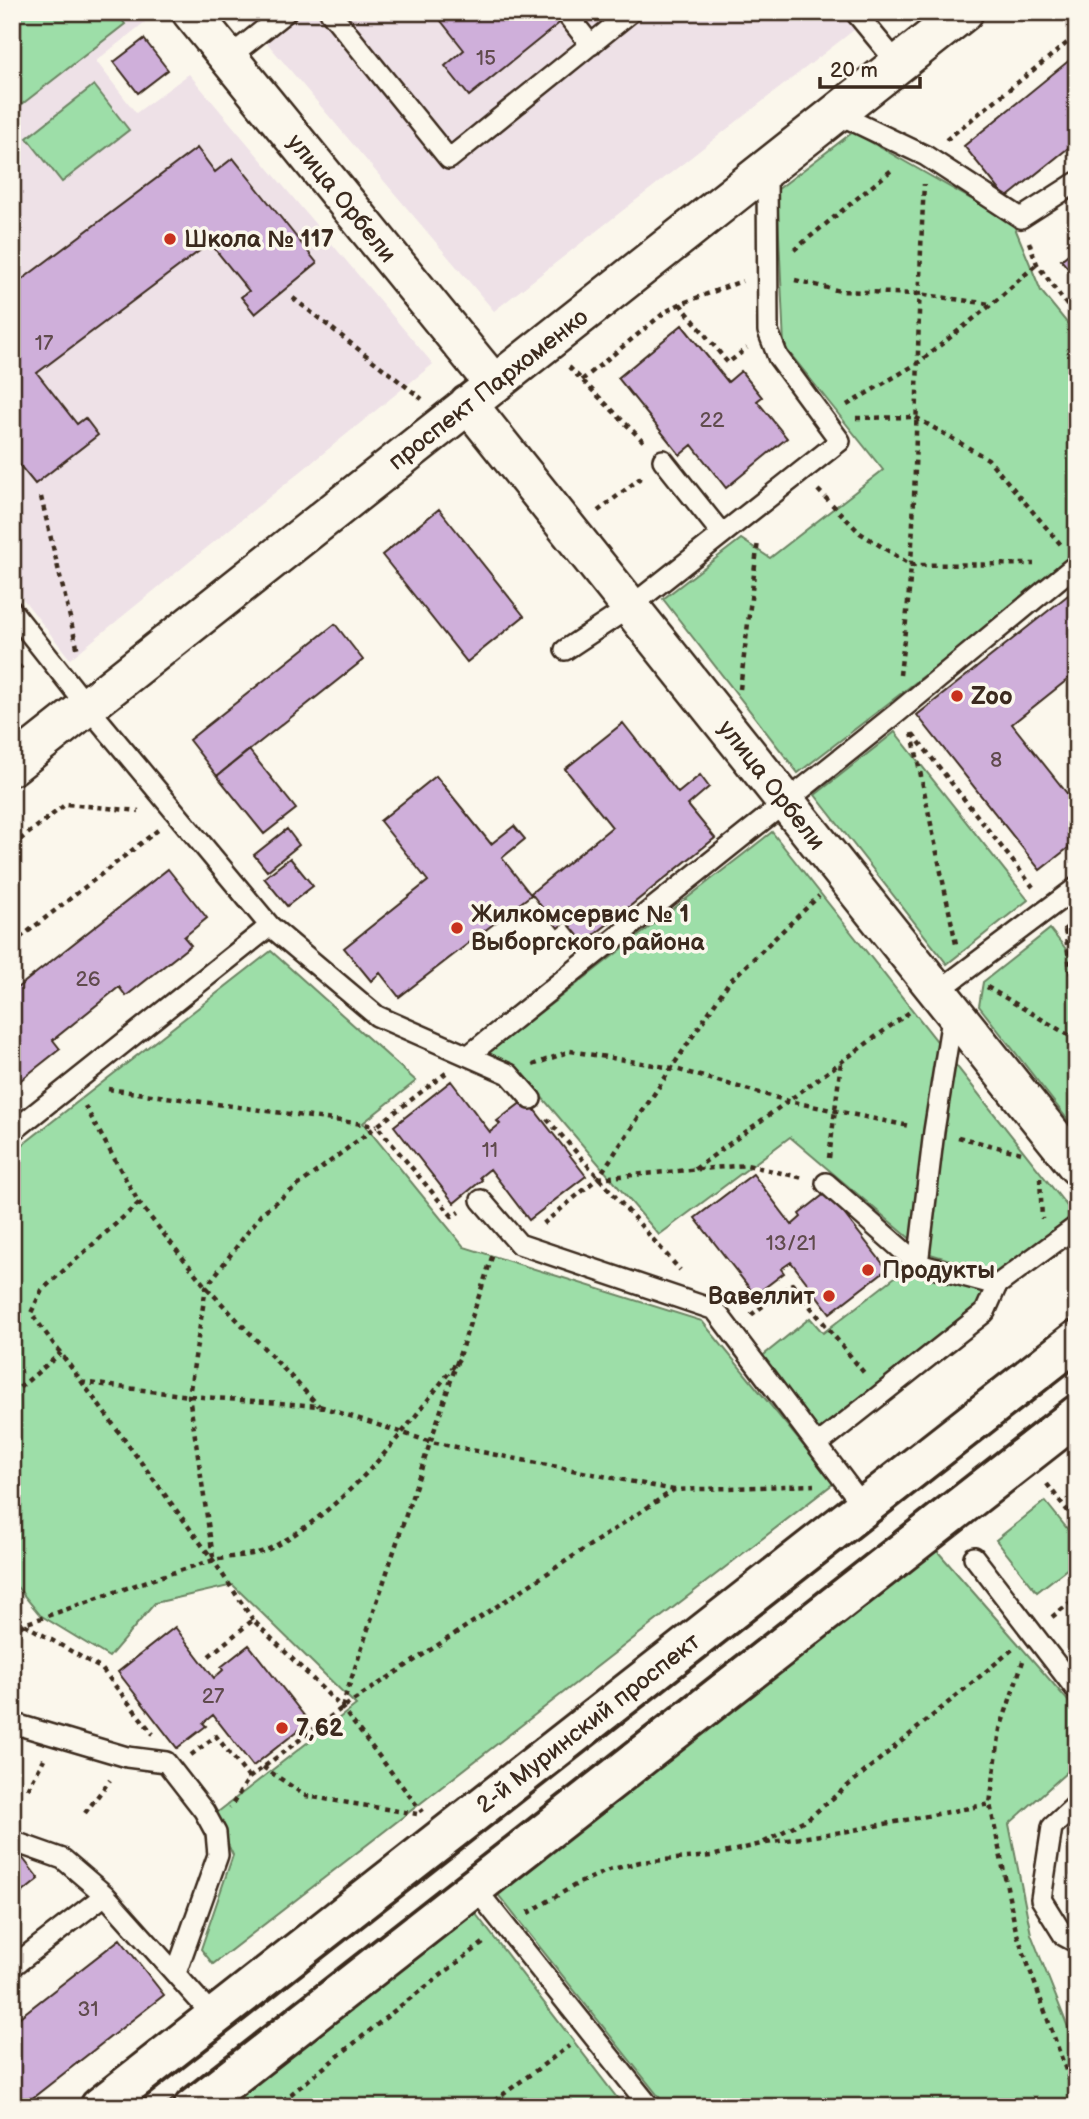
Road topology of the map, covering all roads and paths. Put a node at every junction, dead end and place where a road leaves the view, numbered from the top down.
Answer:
1 (191, 12) edge
2 (286, 12) edge
3 (330, 12) edge
4 (565, 12) edge
5 (631, 12) edge
6 (855, 12) edge
7 (964, 12) edge
8 (1077, 35) edge
9 (591, 45) junction
10 (228, 58) junction
11 (898, 64) junction
12 (836, 113) junction
13 (921, 154) junction
14 (767, 169) junction
15 (1077, 182) edge
16 (766, 273) junction
17 (918, 294) junction
18 (293, 298) dead end
19 (680, 304) junction
20 (992, 304) junction
21 (1077, 320) edge
22 (768, 331) junction
23 (918, 363) junction
24 (566, 364) dead end
25 (582, 380) junction
26 (481, 394) junction
27 (424, 401) dead end
28 (915, 417) junction
29 (824, 418) junction
30 (663, 460) junction
31 (800, 472) junction
32 (41, 497) dead end
33 (763, 502) junction
34 (571, 532) junction
35 (722, 534) junction
36 (1072, 559) edge
37 (1035, 564) dead end
38 (911, 565) junction
39 (630, 607) junction
40 (12, 611) edge
41 (565, 650) dead end
42 (79, 653) dead end
43 (87, 706) junction
44 (897, 713) junction
45 (912, 732) junction
46 (734, 737) junction
47 (12, 766) edge
48 (785, 802) junction
49 (178, 814) junction
50 (12, 846) edge
51 (1077, 887) edge
52 (827, 888) dead end
53 (1049, 908) junction
54 (270, 926) junction
55 (1065, 929) junction
56 (12, 944) edge
57 (1077, 944) edge
58 (951, 992) junction
59 (1077, 1020) edge
60 (1077, 1040) edge
61 (469, 1055) junction
62 (841, 1062) junction
63 (672, 1068) junction
64 (509, 1074) junction
65 (73, 1084) junction
66 (531, 1099) joint
67 (788, 1101) junction
68 (835, 1110) junction
69 (377, 1126) junction
70 (934, 1131) junction
71 (12, 1132) edge
72 (1026, 1154) dead end
73 (1077, 1166) edge
74 (693, 1170) junction
75 (1040, 1170) dead end
76 (598, 1178) junction
77 (826, 1183) junction
78 (481, 1200) joint
79 (139, 1203) junction
80 (502, 1225) junction
81 (1077, 1226) edge
82 (519, 1244) junction
83 (1044, 1250) junction
84 (918, 1264) junction
85 (997, 1285) junction
86 (206, 1287) junction
87 (715, 1310) junction
88 (730, 1330) junction
89 (1077, 1340) edge
90 (61, 1353) junction
91 (459, 1359) junction
92 (81, 1382) junction
93 (12, 1394) edge
94 (881, 1394) junction
95 (189, 1396) junction
96 (319, 1406) junction
97 (1077, 1415) edge
98 (403, 1433) junction
99 (432, 1442) junction
100 (817, 1445) junction
101 (1045, 1482) dead end
102 (674, 1490) junction
103 (855, 1495) junction
104 (1077, 1518) edge
105 (974, 1557) dead end
106 (213, 1560) junction
107 (1077, 1597) edge
108 (12, 1609) edge
109 (253, 1620) junction
110 (12, 1624) edge
111 (24, 1625) junction
112 (15, 1632) edge
113 (1032, 1633) junction
114 (209, 1656) dead end
115 (1077, 1691) edge
116 (342, 1708) junction
117 (12, 1723) edge
118 (127, 1757) junction
119 (170, 1766) junction
120 (263, 1767) junction
121 (249, 1778) junction
122 (989, 1804) dead end
123 (1077, 1804) edge
124 (85, 1813) dead end
125 (216, 1833) junction
126 (12, 1841) edge
127 (761, 1844) junction
128 (474, 1886) junction
129 (105, 1895) junction
130 (506, 1927) junction
131 (1077, 1943) edge
132 (12, 1967) edge
133 (176, 1973) junction
134 (214, 2017) junction
135 (589, 2030) junction
136 (100, 2107) edge
137 (194, 2107) edge
138 (275, 2107) edge
139 (486, 2107) edge
140 (650, 2107) edge

1 - 10 street, улица Орбели
2 - 10 lane
3 - 9 lane
4 - 9 lane
5 - 9 lane
6 - 11 lane
7 - 11 street, проспект Пархоменко
8 - 13 path
10 - 26 street, улица Орбели
11 - 12 street, проспект Пархоменко
12 - 13 lane
12 - 14 street, проспект Пархоменко
13 - 15 lane
13 - 16 path
13 - 17 path
14 - 16 lane
14 - 26 street, проспект Пархоменко
16 - 17 path
16 - 19 path
16 - 22 lane
17 - 20 path
17 - 23 path
18 - 27 path
19 - 22 path
19 - 25 path
20 - 21 path
20 - 23 path
22 - 29 lane
23 - 28 path
23 - 29 path
24 - 25 path
25 - 30 path
26 - 34 street, улица Орбели
26 - 43 street, проспект Пархоменко
28 - 29 path
28 - 36 path
28 - 38 path
29 - 31 lane
30 - 34 path
30 - 35 lane
31 - 33 lane
31 - 38 path
32 - 42 path
33 - 35 lane
33 - 46 path
34 - 39 street, улица Орбели
35 - 39 lane
36 - 44 lane
37 - 38 path
38 - 44 path
39 - 41 lane
39 - 46 street, улица Орбели
40 - 43 lane
43 - 47 street, проспект Пархоменко
43 - 49 lane
44 - 45 path
44 - 48 lane
45 - 53 path
45 - 58 path
46 - 48 street, улица Орбели
48 - 58 street, улица Орбели
48 - 61 lane
49 - 50 path
49 - 54 lane
49 - 56 path
51 - 53 lane
52 - 63 path
53 - 55 path
53 - 58 lane
54 - 61 lane
54 - 65 lane
55 - 57 path
55 - 59 path
58 - 60 path
58 - 62 path
58 - 70 lane
58 - 73 street, улица Орбели
61 - 64 lane
61 - 69 path
62 - 67 path
62 - 68 path
63 - 64 path
63 - 67 path
63 - 76 path
64 - 66 lane
65 - 69 path
65 - 71 lane
65 - 79 path
66 - 76 path
67 - 68 path
67 - 74 path
68 - 70 path
68 - 77 path
69 - 78 path
69 - 86 path
70 - 72 path
70 - 84 lane
74 - 76 path
74 - 77 path
75 - 83 path
76 - 82 path
76 - 87 path
77 - 84 lane
78 - 80 lane
79 - 86 path
79 - 90 path
80 - 82 lane
80 - 91 path
81 - 83 lane
82 - 87 lane
83 - 85 lane
84 - 85 lane
85 - 94 lane
86 - 95 path
86 - 96 path
87 - 88 lane
88 - 94 path
88 - 100 lane
89 - 103 main road, 2-й Муринский проспект
90 - 92 path
90 - 93 path
91 - 98 path
91 - 99 path
92 - 95 path
92 - 106 path
94 - 100 lane
95 - 96 path
95 - 106 path
96 - 98 path
97 - 128 main road
98 - 99 path
98 - 106 path
99 - 102 path
99 - 116 path
100 - 103 lane
101 - 104 path
102 - 103 path
102 - 116 path
103 - 134 main road, 2-й Муринский проспект
105 - 113 lane
106 - 109 path
106 - 111 path
107 - 113 path
108 - 111 path
109 - 114 path
109 - 116 path
110 - 112 path
111 - 112 path
111 - 119 path
113 - 115 lane
113 - 127 path
116 - 120 path
116 - 120 path
117 - 118 lane
118 - 119 lane
118 - 124 path
119 - 121 path
119 - 125 lane
120 - 121 path
121 - 125 path
122 - 127 path
123 - 131 lane
125 - 133 lane
126 - 129 lane
127 - 130 path
128 - 130 lane
128 - 137 main road
129 - 132 lane
129 - 133 lane
130 - 135 lane
130 - 138 path
133 - 134 lane
134 - 136 main road, 2-й Муринский проспект
135 - 139 path
135 - 140 lane

